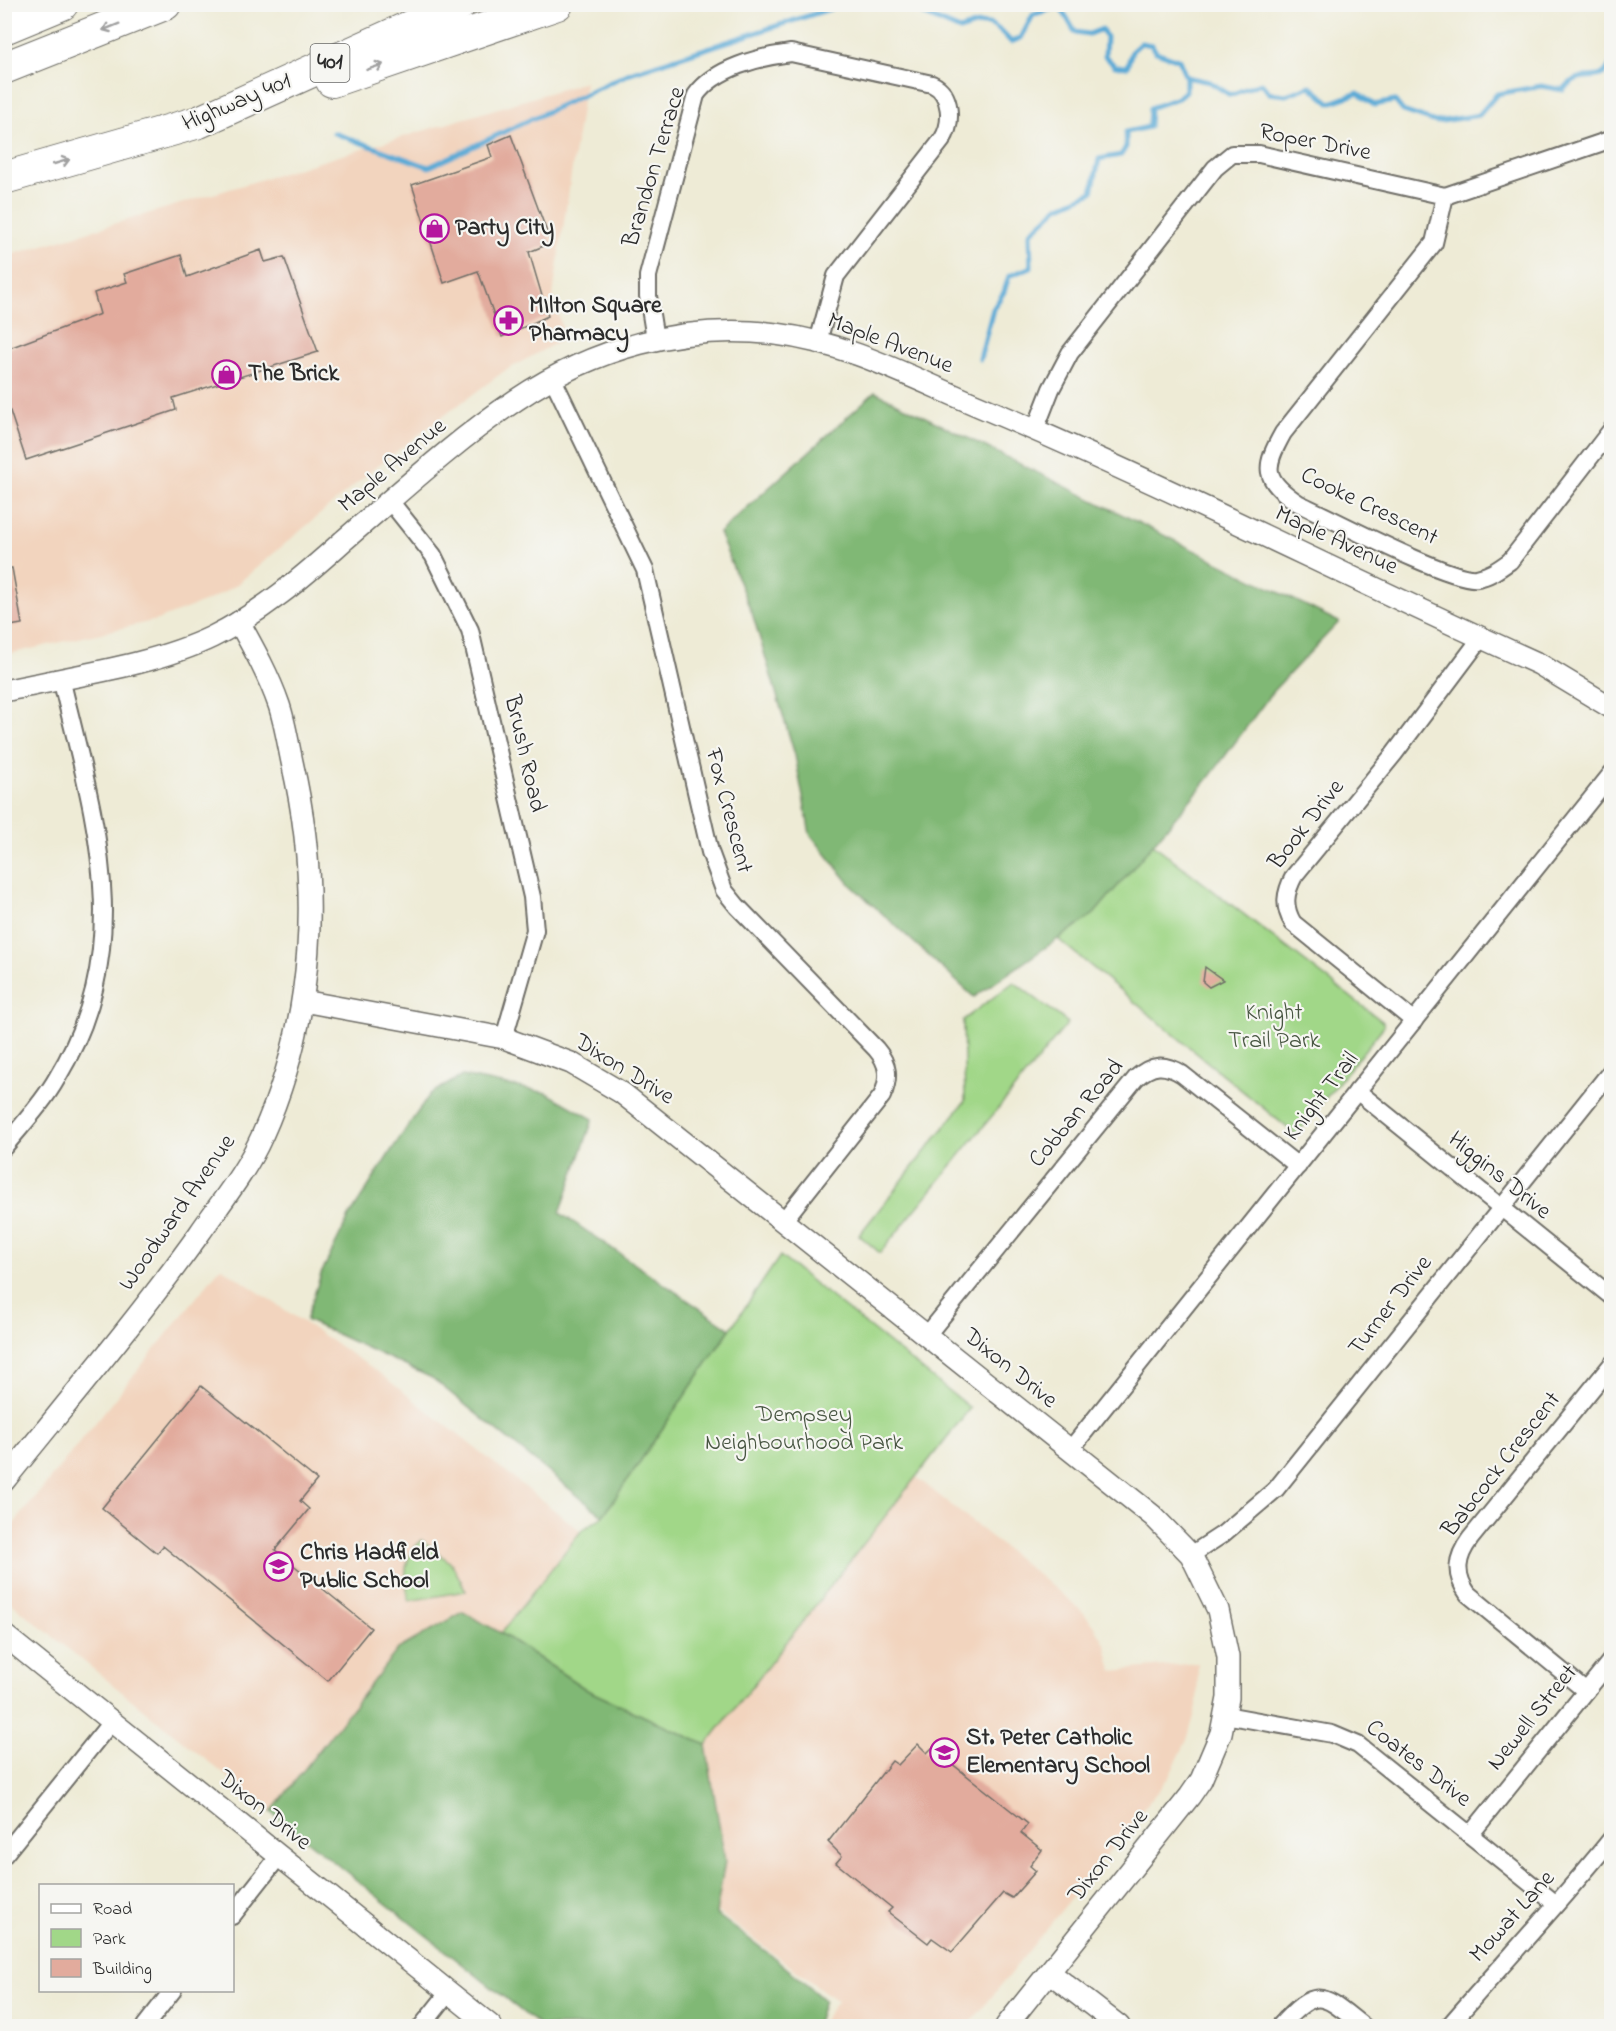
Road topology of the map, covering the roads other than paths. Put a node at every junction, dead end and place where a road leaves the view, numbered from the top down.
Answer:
1 (62, 4) edge
2 (165, 4) edge
3 (460, 4) edge
4 (557, 4) edge
5 (4, 28) edge
6 (4, 68) edge
7 (199, 122) junction
8 (1611, 139) edge
9 (4, 178) edge
10 (1445, 196) junction
11 (655, 339) junction
12 (818, 342) junction
13 (552, 377) junction
14 (1611, 429) edge
15 (1035, 430) junction
16 (390, 501) junction
17 (239, 622) junction
18 (1481, 638) junction
19 (61, 678) junction
20 (4, 691) edge
21 (1611, 708) edge
22 (1611, 773) edge
23 (303, 1001) junction
24 (1414, 1021) junction
25 (504, 1038) junction
26 (1611, 1070) edge
27 (1357, 1091) junction
28 (4, 1147) edge
29 (1298, 1166) junction
30 (1499, 1208) junction
31 (784, 1220) junction
32 (1611, 1297) edge
33 (927, 1335) junction
34 (1611, 1364) edge
35 (1070, 1450) junction
36 (4, 1481) edge
37 (1191, 1555) junction
38 (4, 1635) edge
39 (1611, 1659) edge
40 (1586, 1691) junction
41 (1225, 1715) junction
42 (112, 1721) junction
43 (1470, 1835) junction
44 (1611, 1838) edge
45 (4, 1854) edge
46 (279, 1856) junction
47 (1556, 1904) junction
48 (234, 1913) edge
49 (1049, 1972) junction
50 (172, 1992) edge
51 (449, 1992) junction
52 (145, 2026) edge
53 (422, 2026) edge
54 (491, 2026) edge
55 (1006, 2026) edge
56 (1119, 2026) edge
57 (1280, 2026) edge
58 (1363, 2026) edge
59 (1449, 2026) edge

1 - 5 highway
2 -> 6 highway
3 - 7 highway, Highway 401 / 401
7 -> 4 highway
9 -> 7 highway, Highway 401 / 401
8 - 10 street
10 - 14 street, Cooke Crescent
10 - 15 street, Roper Drive
11 - 12 street, Maple Avenue
11 - 12 street, Brandon Terrace
11 - 13 street, Maple Avenue
12 - 15 street, Maple Avenue
13 - 16 street, Maple Avenue
13 - 31 street, Fox Crescent
15 - 18 street, Maple Avenue
16 - 17 street, Maple Avenue
16 - 25 street, Brush Road
17 - 19 street, Maple Avenue
17 - 23 street, Woodward Avenue
18 - 21 street, Maple Avenue
18 - 24 street, Book Drive
19 - 20 street, Maple Avenue
19 - 28 street
22 - 24 street, Knight Trail
23 - 25 street, Dixon Drive
23 - 36 street, Woodward Avenue
24 - 27 street, Knight Trail
25 - 31 street, Dixon Drive
26 - 30 street, Turner Drive
27 - 29 street, Knight Trail
27 - 30 street, Higgins Drive
29 - 33 street, Cobban Road
29 - 35 street, Knight Trail
30 - 32 street, Higgins Drive
30 - 37 street, Turner Drive
31 - 33 street, Dixon Drive
33 - 35 street, Dixon Drive
34 - 40 street, Babcock Crescent
35 - 37 street, Dixon Drive
37 - 41 street, Dixon Drive
38 - 42 street, Dixon Drive
39 - 40 street, Newell Street
40 - 43 street, Newell Street
41 - 43 street, Coates Drive
41 - 49 street, Dixon Drive
42 - 45 street
42 - 46 street, Dixon Drive
43 - 47 street, Coates Drive
44 - 47 street, Mowat Lane
46 - 48 street
46 - 51 street, Dixon Drive
47 - 59 street, Mowat Lane
49 - 55 street, Dixon Drive
49 - 56 street
50 - 52 street
51 - 53 street
51 - 54 street, Dixon Drive
57 - 58 street

